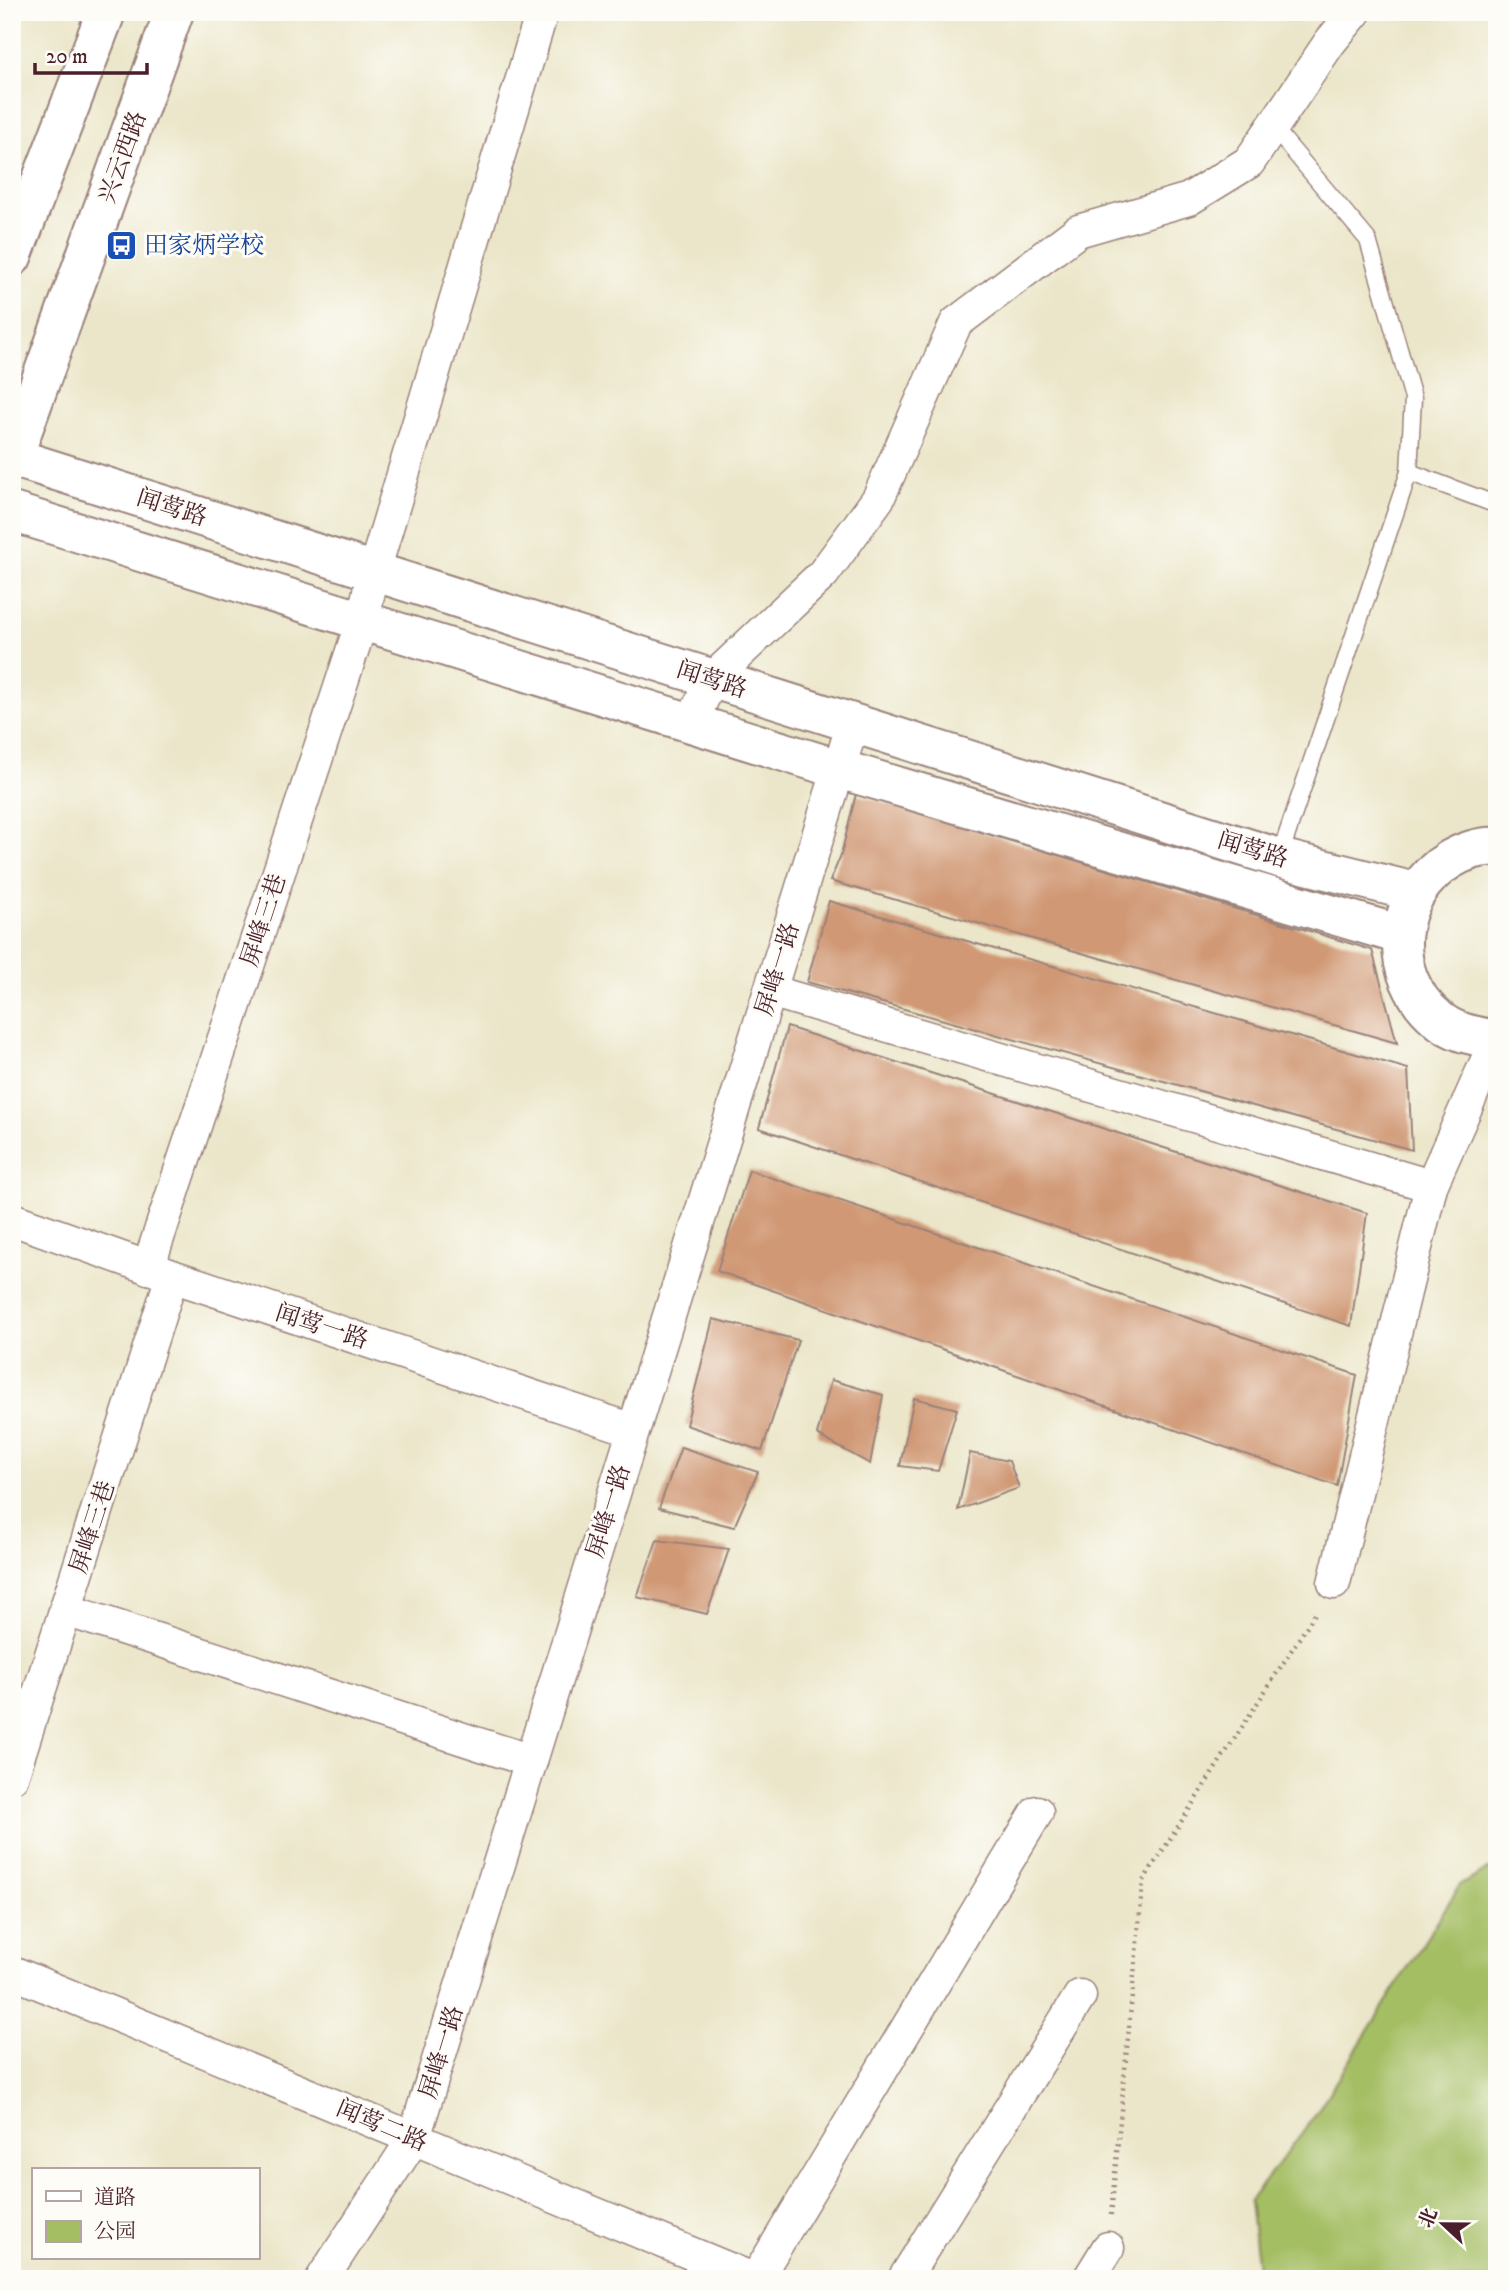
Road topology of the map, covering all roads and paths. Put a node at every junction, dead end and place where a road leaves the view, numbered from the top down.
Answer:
1 (106, 12) edge
2 (174, 12) edge
3 (542, 12) edge
4 (1354, 12) edge
5 (1273, 127) junction
6 (12, 257) edge
7 (13, 458) edge
8 (1409, 472) junction
9 (1497, 505) edge
10 (12, 512) edge
11 (374, 571) junction
12 (362, 621) junction
13 (712, 679) junction
14 (691, 723) junction
15 (853, 723) junction
16 (839, 769) junction
17 (1497, 847) edge
18 (1279, 858) junction
19 (1415, 892) junction
20 (1401, 935) junction
21 (770, 991) junction
22 (1497, 1040) edge
23 (1431, 1186) junction
24 (12, 1219) edge
25 (160, 1272) junction
26 (633, 1430) junction
27 (1334, 1583) joint
28 (66, 1610) junction
29 (531, 1761) junction
30 (12, 1777) edge
31 (1037, 1812) dead end
32 (12, 1972) edge
33 (1080, 1996) dead end
34 (414, 2138) junction
35 (1108, 2248) joint
36 (322, 2279) edge
37 (754, 2279) edge
38 (904, 2279) edge
39 (1089, 2279) edge

1 - 6 main road
2 - 7 main road, 兴云西路
3 - 11 street, 屏峰三巷
4 - 5 street
5 - 8 lane
5 - 13 street
7 - 11 main road, 闻莺路
8 - 9 lane
8 - 18 lane
10 - 12 main road, 闻莺路
11 - 12 street, 屏峰三巷
11 - 13 main road, 闻莺路
12 - 14 main road, 闻莺路
12 - 25 street, 屏峰三巷
13 - 14 street
13 - 15 main road, 闻莺路
14 - 16 main road, 闻莺路
15 - 16 street, 屏峰一路
15 - 18 main road, 闻莺路
16 - 20 main road, 闻莺路
16 - 21 street, 屏峰一路
17 - 19 main road
18 - 19 main road, 闻莺路
19 - 20 main road
20 - 22 main road
21 - 23 street
21 - 26 street, 屏峰一路
22 - 23 street
23 - 27 street
24 - 25 street, 闻莺一路
25 - 26 street, 闻莺一路
25 - 28 street, 屏峰三巷
26 - 29 street, 屏峰一路
27 - 35 path
28 - 29 street
28 - 30 street, 屏峰三巷
29 - 34 street, 屏峰一路
31 - 37 street
32 - 34 street, 闻莺二路
33 - 38 street
34 - 36 street, 屏峰一路
34 - 37 street, 闻莺二路
35 - 39 street

